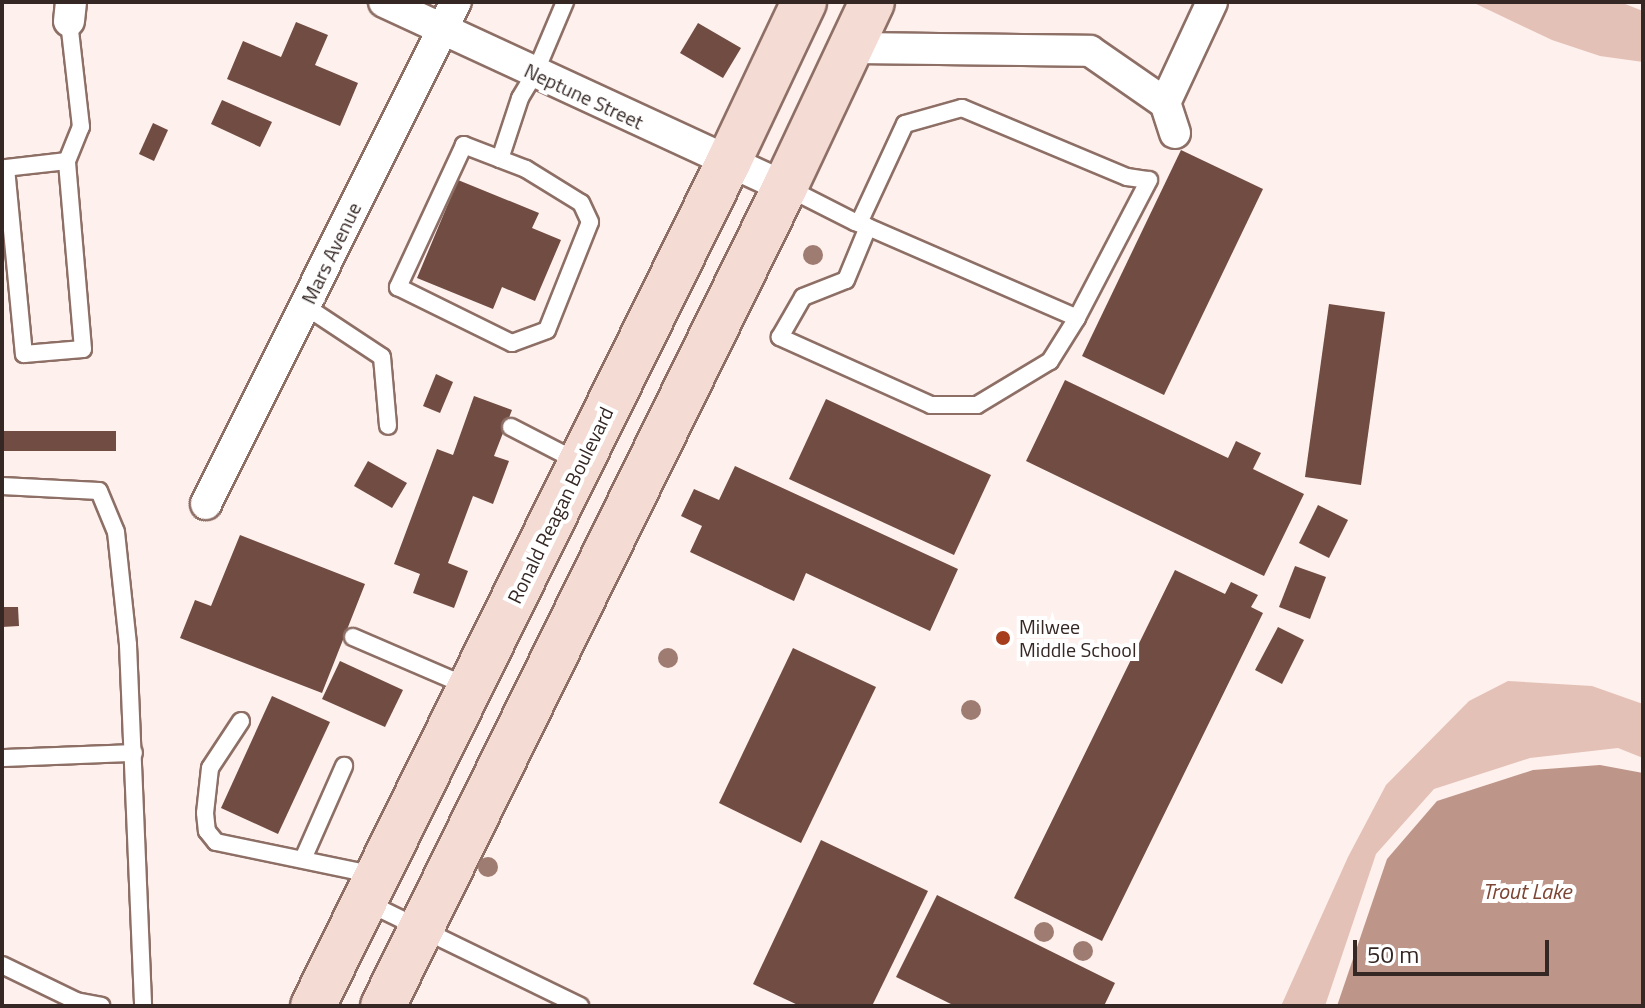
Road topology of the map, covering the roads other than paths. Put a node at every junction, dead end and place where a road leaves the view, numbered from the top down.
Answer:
1 (384, 2) edge
2 (456, 2) edge
3 (565, 2) edge
4 (804, 2) edge
5 (872, 2) edge
6 (1212, 2) edge
7 (70, 11) edge
8 (442, 30) junction
9 (850, 48) junction
10 (535, 73) junction
11 (1165, 103) junction
12 (1175, 133) dead end
13 (500, 159) junction
14 (67, 161) junction
15 (728, 163) junction
16 (785, 187) junction
17 (863, 225) junction
18 (305, 306) junction
19 (1077, 318) junction
20 (388, 426) dead end
21 (511, 427) dead end
22 (581, 463) junction
23 (2, 486) edge
24 (206, 504) dead end
25 (353, 637) dead end
26 (471, 688) junction
27 (241, 721) dead end
28 (134, 753) junction
29 (2, 758) edge
30 (344, 766) dead end
31 (303, 859) junction
32 (370, 888) junction
33 (421, 929) junction
34 (2, 965) edge
35 (102, 1006) edge
36 (143, 1006) edge
37 (313, 1006) edge
38 (383, 1006) edge
39 (580, 1006) edge

1 - 8 street, Neptune Street
2 - 8 street, Mars Avenue
3 - 10 lane
4 - 15 main road, Ronald Reagan Boulevard
5 - 9 main road
6 - 11 street
7 - 14 lane
8 - 10 street, Neptune Street
8 - 18 street, Mars Avenue
9 - 11 street
9 - 16 main road
10 - 13 lane
10 - 15 street, Neptune Street
11 - 12 street
13 - 13 lane
14 - 14 lane
15 - 16 street, Neptune Street
15 - 22 main road, Ronald Reagan Boulevard
16 - 17 lane
16 - 33 main road
17 - 19 lane
17 - 19 lane
17 - 19 lane
18 - 20 lane
18 - 24 street, Mars Avenue
21 - 22 lane
22 - 26 main road, Ronald Reagan Boulevard
23 - 28 lane
25 - 26 lane
26 - 32 main road, Ronald Reagan Boulevard
27 - 31 lane
28 - 29 lane
28 - 36 lane
30 - 31 lane
31 - 32 lane
32 - 33 lane
32 - 37 main road, Ronald Reagan Boulevard
33 - 38 main road
33 - 39 lane
34 - 35 lane

